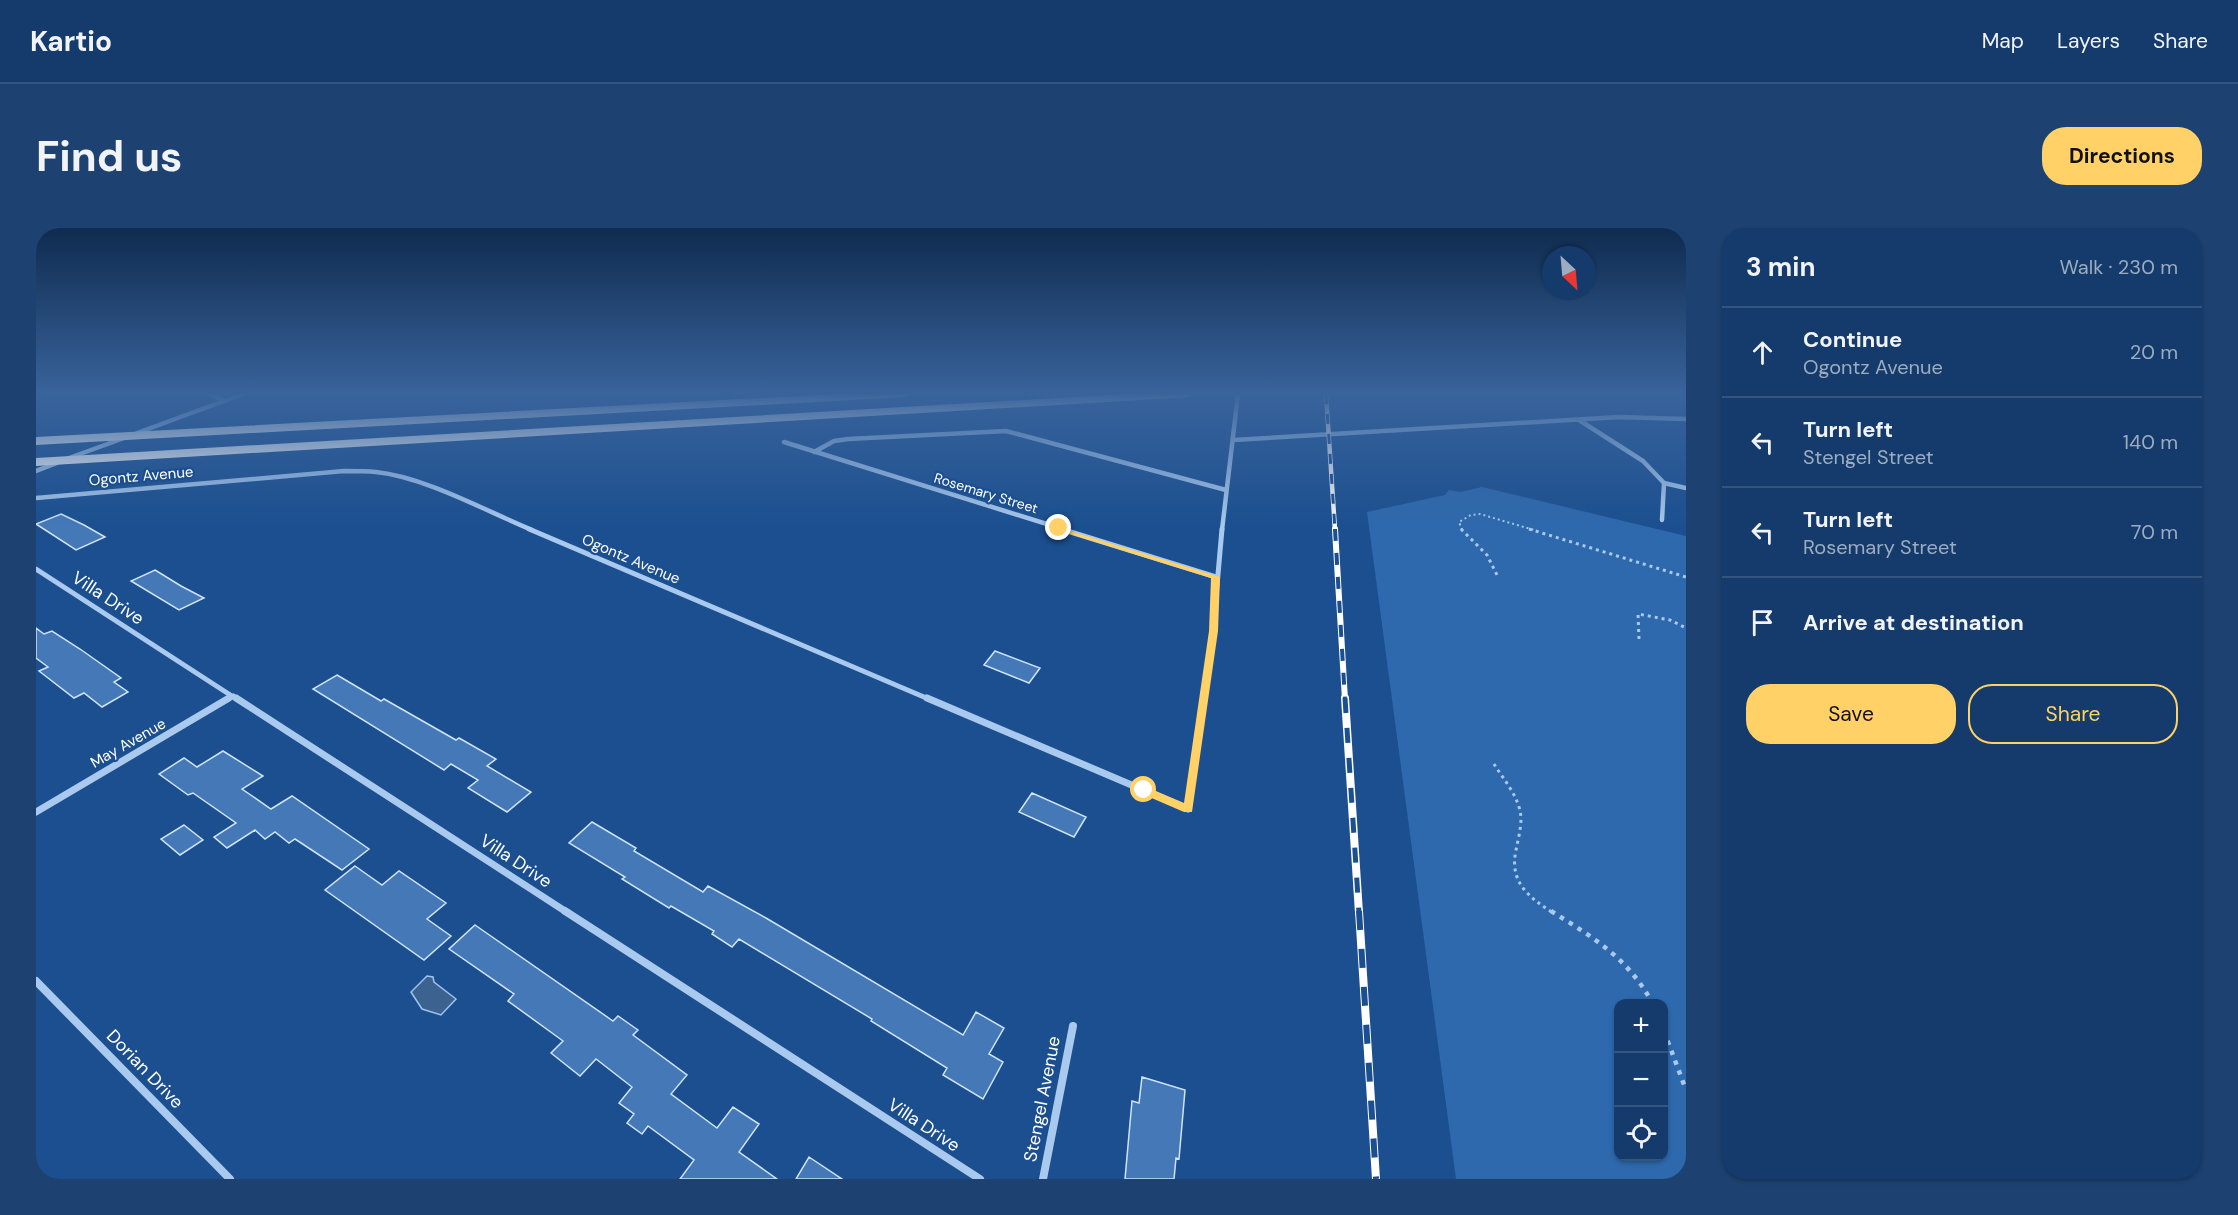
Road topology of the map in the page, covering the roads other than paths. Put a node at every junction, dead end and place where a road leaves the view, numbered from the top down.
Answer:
1 (84, 438) edge
2 (122, 438) edge
3 (437, 438) edge
4 (860, 438) edge
5 (1040, 438) edge
6 (1260, 438) edge
7 (1608, 438) edge
8 (1233, 440) joint
9 (36, 441) edge
10 (784, 442) dead end
11 (814, 452) junction
12 (36, 462) edge
13 (36, 471) edge
14 (1664, 483) junction
15 (1686, 488) edge
16 (1226, 490) junction
17 (36, 498) edge
18 (1662, 520) dead end
19 (36, 569) edge
20 (1215, 577) junction
21 (233, 696) junction
22 (36, 812) edge
23 (36, 981) edge
24 (1073, 1026) dead end
25 (230, 1179) edge
26 (980, 1179) edge
27 (1043, 1179) edge

1 - 9 highway
2 - 13 street
3 - 12 highway
4 - 11 street
5 - 16 street
6 - 8 street
7 - 14 street
8 - 16 street
10 - 11 street, Rosemary Street
11 - 20 street, Rosemary Street
14 - 15 street
14 - 18 street
16 - 20 street
17 - 20 street, Ogontz Avenue
19 - 21 street, Villa Drive
21 - 22 street, May Avenue
21 - 26 street, Villa Drive
23 - 25 street, Dorian Drive
24 - 27 street, Stengel Avenue

